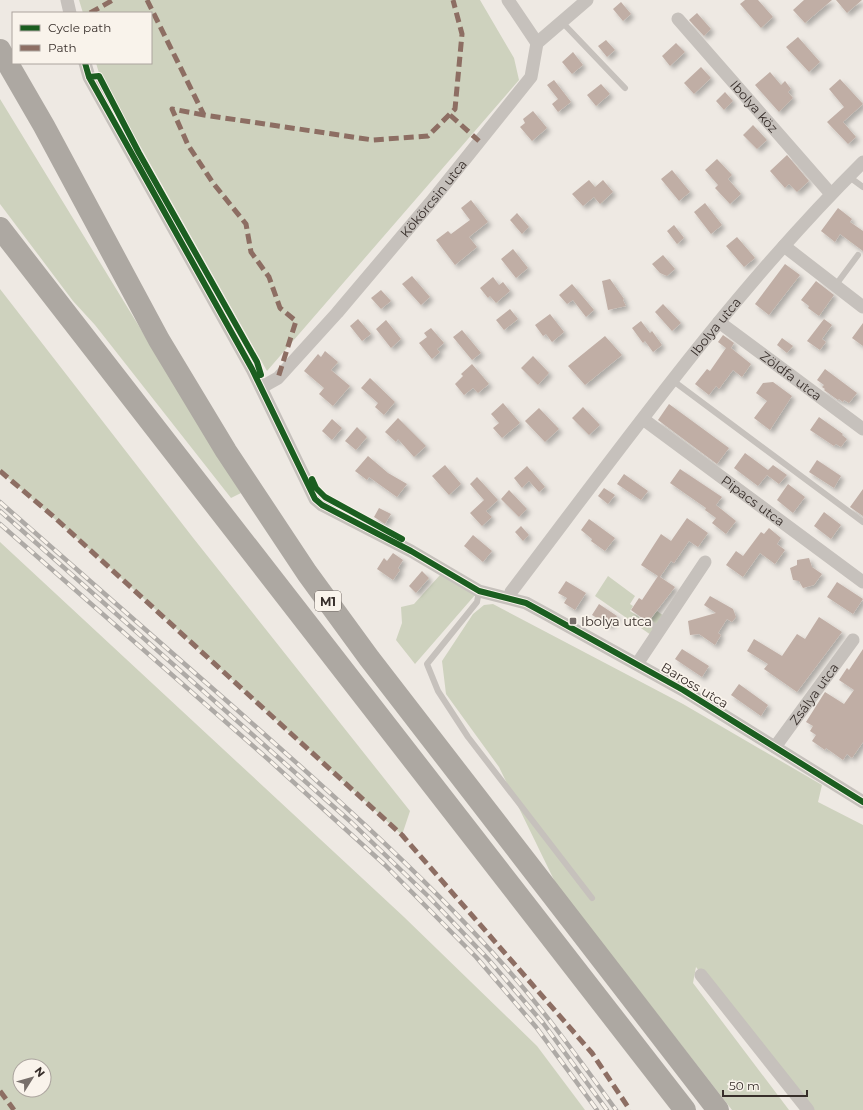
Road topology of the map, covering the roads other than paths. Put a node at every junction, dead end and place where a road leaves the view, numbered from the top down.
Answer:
1 (67, 0) edge
2 (508, 0) edge
3 (587, 0) edge
4 (70, 12) edge
5 (678, 19) dead end
6 (561, 20) junction
7 (537, 43) junction
8 (0, 50) edge
9 (85, 64) edge
10 (625, 88) dead end
11 (863, 162) edge
12 (848, 176) junction
13 (863, 187) edge
14 (831, 194) junction
15 (0, 228) edge
16 (784, 246) junction
17 (858, 255) dead end
18 (835, 286) junction
19 (863, 307) edge
20 (719, 322) junction
21 (672, 380) junction
22 (262, 387) junction
23 (643, 419) junction
24 (863, 429) edge
25 (863, 522) edge
26 (705, 562) dead end
27 (863, 582) edge
28 (479, 591) junction
29 (510, 598) junction
30 (649, 622) dead end
31 (660, 631) junction
32 (854, 640) dead end
33 (637, 664) junction
34 (775, 747) junction
35 (863, 802) edge
36 (592, 898) dead end
37 (702, 975) dead end
38 (685, 1110) edge
39 (718, 1110) edge
40 (808, 1110) edge

1 - 4 street
2 - 7 street
3 - 6 street
5 - 14 street, Ibolya köz
6 - 7 street
6 - 10 lane
7 - 22 street, Kökörcsin utca
8 - 39 highway, M1
9 - 22 street, Baross utca
11 - 12 street, Ibolya utca
12 - 13 lane
12 - 14 street, Ibolya utca
14 - 16 street, Ibolya utca
15 - 38 highway, M1
16 - 18 street
16 - 20 street, Ibolya utca
17 - 18 lane
18 - 19 street
20 - 21 street, Ibolya utca
20 - 24 street, Zöldfa utca
21 - 23 street, Ibolya utca
21 - 25 lane
22 - 28 street, Baross utca
23 - 27 street, Pipacs utca
23 - 29 street, Ibolya utca
26 - 31 street
28 - 29 street, Baross utca
28 - 36 lane
29 - 33 street, Baross utca
30 - 31 lane
31 - 33 street
32 - 34 street, Zsálya utca
33 - 34 street, Baross utca
34 - 35 street, Baross utca
37 - 40 street

